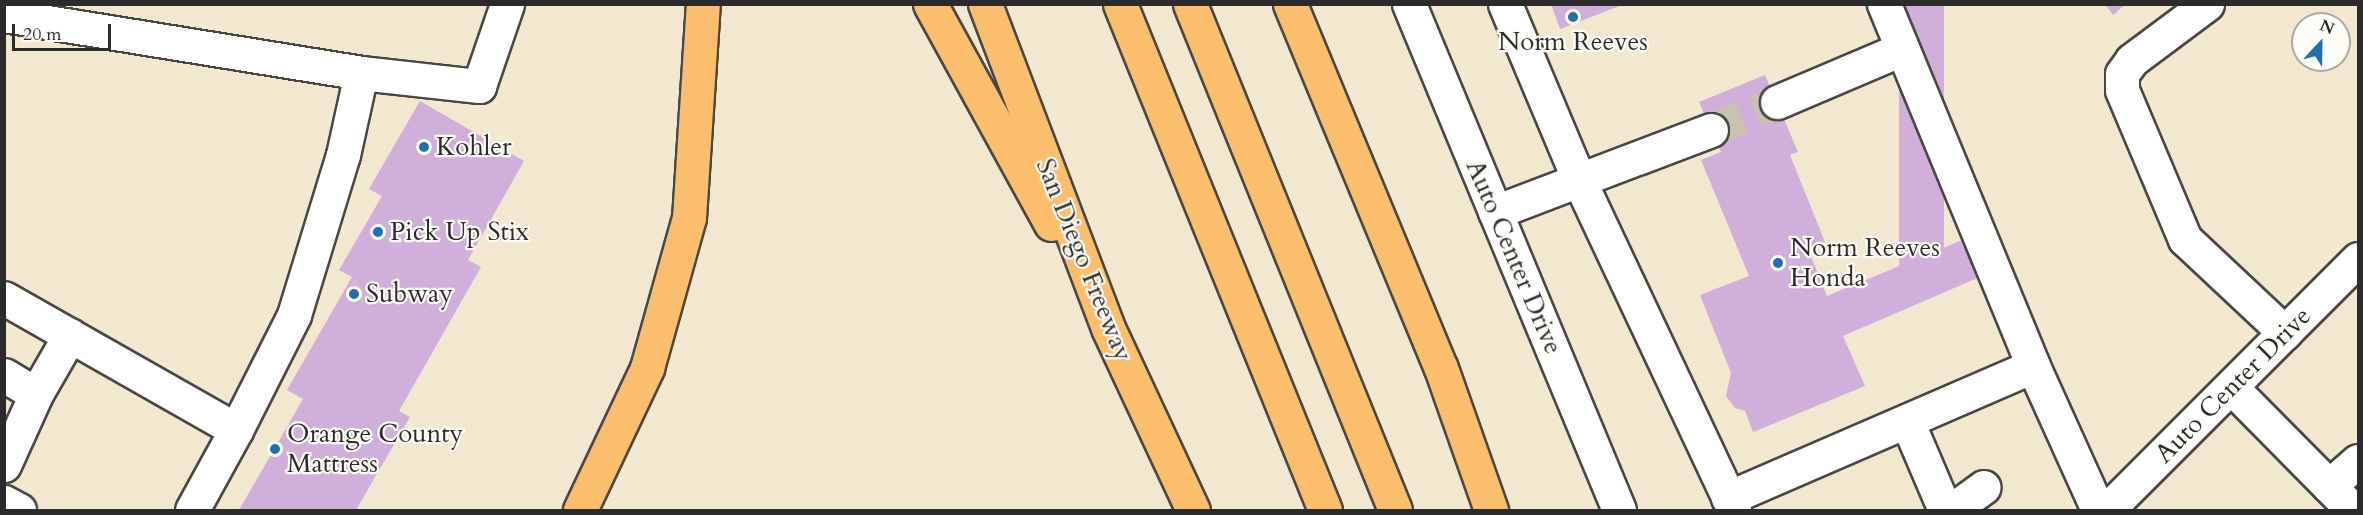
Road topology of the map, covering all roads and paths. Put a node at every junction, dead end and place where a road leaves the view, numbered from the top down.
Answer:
1 (507, 4) edge
2 (703, 4) edge
3 (930, 4) edge
4 (985, 4) edge
5 (1120, 4) edge
6 (1190, 4) edge
7 (1290, 4) edge
8 (1409, 4) edge
9 (1505, 4) edge
10 (1884, 4) edge
11 (2207, 4) edge
12 (6, 17) edge
13 (1902, 49) junction
14 (360, 73) junction
15 (1777, 102) tunnel mouth
16 (1711, 130) tunnel mouth
17 (1580, 182) junction
18 (1495, 212) junction
19 (2358, 260) edge
20 (4, 298) edge
21 (1108, 328) junction
22 (2285, 333) junction
23 (70, 336) junction
24 (2032, 366) junction
25 (4, 375) edge
26 (2231, 387) junction
27 (36, 394) junction
28 (1907, 421) junction
29 (236, 430) junction
30 (2358, 461) edge
31 (4, 465) edge
32 (1984, 486) dead end
33 (2329, 486) junction
34 (4, 502) edge
35 (1731, 504) edge
36 (19, 510) edge
37 (192, 510) edge
38 (579, 510) edge
39 (1193, 510) edge
40 (1324, 510) edge
41 (1395, 510) edge
42 (1491, 510) edge
43 (1619, 510) edge
44 (1945, 510) edge
45 (1952, 510) edge
46 (2098, 510) edge
47 (2107, 510) edge
48 (2353, 510) edge

1 - 14 street
2 - 38 highway
3 - 21 highway
4 - 21 highway, San Diego Freeway
5 - 40 highway
6 - 41 highway
7 - 42 highway
8 - 18 street, Auto Center Drive
9 - 17 street
10 - 13 street
11 - 22 street
12 - 14 street
13 - 15 street
13 - 24 street
14 - 29 street
16 - 17 street
17 - 18 street
17 - 35 street
18 - 43 street, Auto Center Drive
19 - 22 street, Auto Center Drive
20 - 23 street
21 - 39 highway, San Diego Freeway
22 - 26 street, Auto Center Drive
23 - 27 street
23 - 29 street
24 - 28 street
24 - 46 street
25 - 27 street
26 - 33 street
26 - 47 street, Auto Center Drive
27 - 31 street
28 - 35 street
28 - 44 street
29 - 37 street
30 - 33 street
32 - 45 street
33 - 48 street
34 - 36 street

